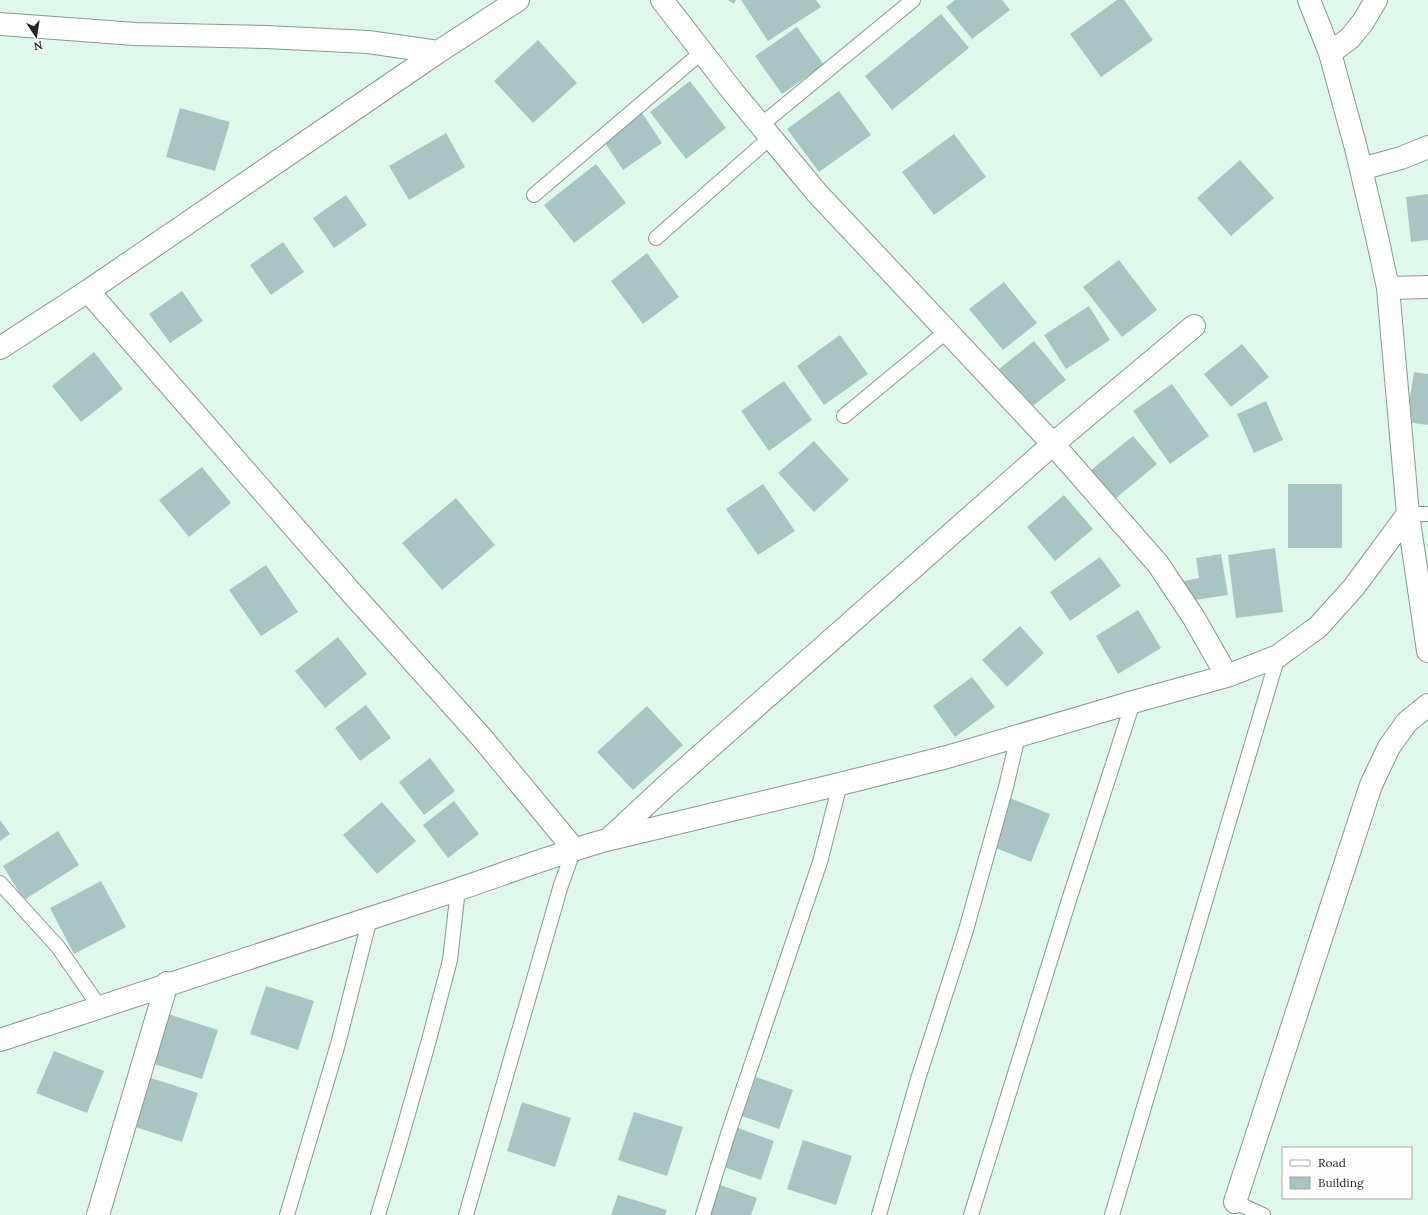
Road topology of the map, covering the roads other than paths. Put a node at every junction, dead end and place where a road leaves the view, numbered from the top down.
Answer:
1 (518, 0) edge
2 (662, 0) edge
3 (913, 0) edge
4 (1309, 0) edge
5 (1376, 0) edge
6 (0, 24) edge
7 (438, 52) junction
8 (702, 52) junction
9 (1330, 52) junction
10 (766, 131) junction
11 (1428, 148) edge
12 (1402, 158) junction
13 (1428, 164) edge
14 (1361, 169) junction
15 (534, 195) dead end
16 (656, 238) dead end
17 (1428, 287) edge
18 (1388, 288) junction
19 (88, 291) junction
20 (1194, 326) dead end
21 (947, 331) junction
22 (0, 348) edge
23 (844, 416) dead end
24 (1053, 444) junction
25 (1418, 514) edge
26 (1428, 651) edge
27 (1278, 656) junction
28 (1227, 676) junction
29 (1133, 702) junction
30 (1428, 705) edge
31 (1018, 736) junction
32 (840, 784) junction
33 (610, 839) junction
34 (574, 849) junction
35 (0, 883) edge
36 (458, 889) junction
37 (370, 918) junction
38 (167, 983) junction
39 (99, 1006) junction
40 (0, 1040) edge
41 (1235, 1202) joint
42 (98, 1215) edge
43 (287, 1215) edge
44 (378, 1215) edge
45 (466, 1215) edge
46 (703, 1215) edge
47 (879, 1215) edge
48 (970, 1215) edge
49 (1112, 1215) edge
50 (1263, 1215) edge

1 - 7 street
2 - 8 street
3 - 10 lane
4 - 9 street
5 - 9 street
6 - 7 street
7 - 19 street
8 - 10 street
8 - 15 lane
9 - 14 street
10 - 16 lane
10 - 21 street
11 - 12 street
12 - 13 street
12 - 14 street
14 - 18 street
17 - 18 street
18 - 25 street
19 - 22 street
19 - 34 street
20 - 24 street
21 - 23 lane
21 - 24 street
24 - 28 street
24 - 33 street
25 - 26 street
25 - 27 street
27 - 28 street
27 - 49 lane
28 - 29 street
29 - 31 street
29 - 48 lane
30 - 41 street
31 - 32 street
31 - 47 lane
32 - 33 street
32 - 46 lane
33 - 34 street
34 - 36 street
34 - 45 lane
35 - 39 lane
36 - 37 street
36 - 44 lane
37 - 38 street
37 - 43 lane
38 - 39 street
38 - 42 street
39 - 40 street
41 - 50 lane

